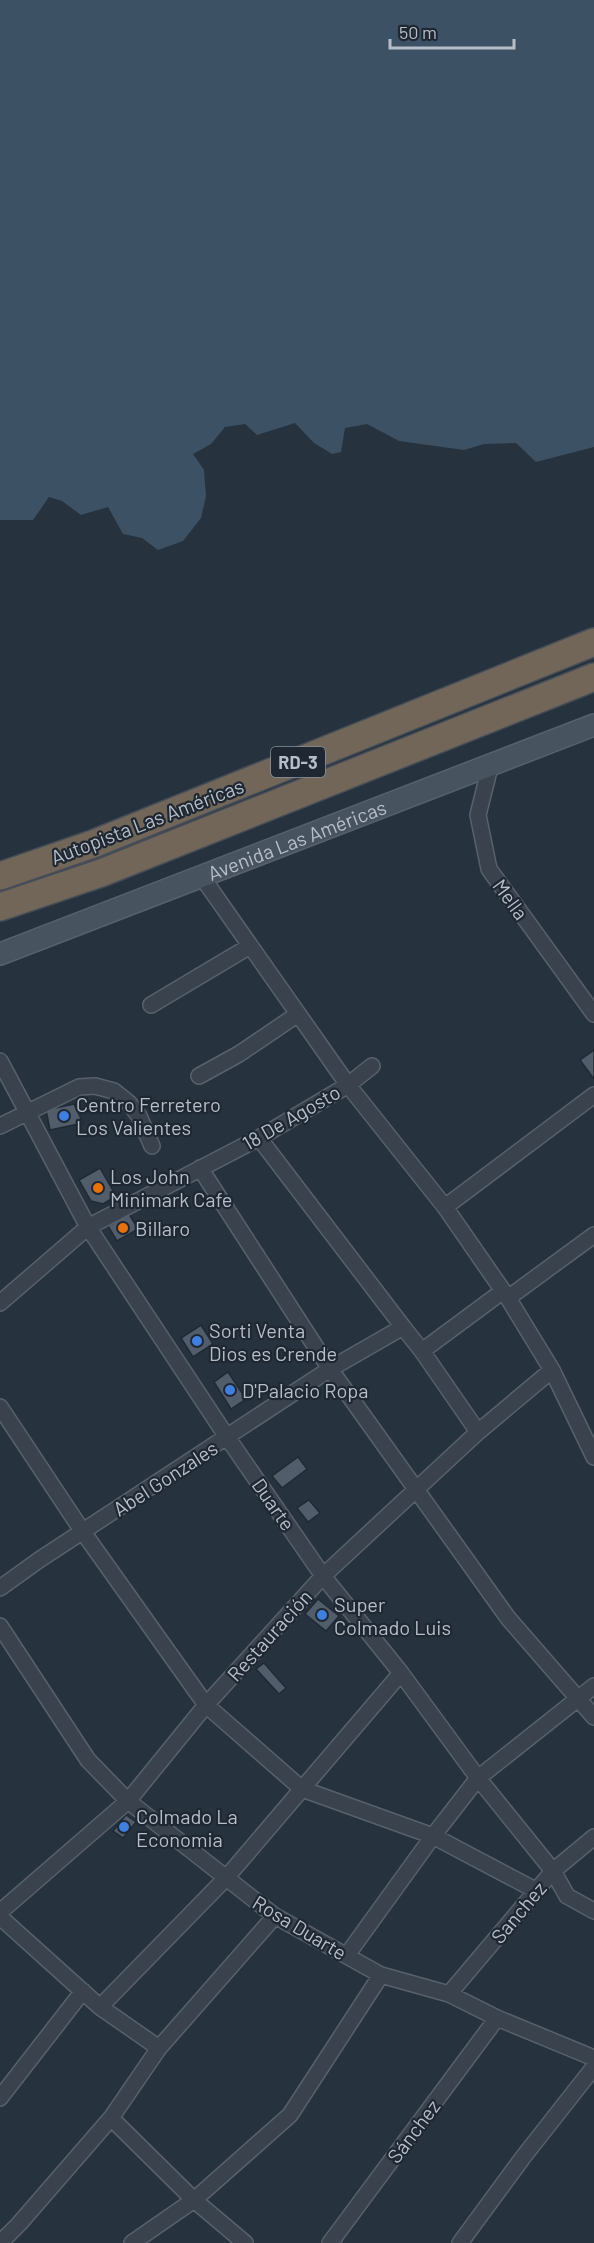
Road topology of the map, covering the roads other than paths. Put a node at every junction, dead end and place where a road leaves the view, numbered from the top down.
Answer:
1 (594, 642) edge
2 (594, 677) edge
3 (594, 725) edge
4 (490, 767) junction
5 (0, 876) edge
6 (202, 877) junction
7 (0, 907) edge
8 (250, 946) junction
9 (0, 954) edge
10 (588, 995) edge
11 (152, 1005) dead end
12 (298, 1014) junction
13 (594, 1014) edge
14 (0, 1061) edge
15 (372, 1066) dead end
16 (199, 1076) dead end
17 (348, 1084) junction
18 (594, 1095) edge
19 (28, 1113) junction
20 (0, 1126) edge
21 (259, 1138) junction
22 (152, 1146) dead end
23 (200, 1168) junction
24 (445, 1207) junction
25 (88, 1227) junction
26 (594, 1235) edge
27 (505, 1294) junction
28 (0, 1303) edge
29 (404, 1327) junction
30 (422, 1351) junction
31 (330, 1369) junction
32 (552, 1370) junction
33 (0, 1407) edge
34 (478, 1432) junction
35 (227, 1437) junction
36 (594, 1457) edge
37 (416, 1489) junction
38 (83, 1532) junction
39 (323, 1576) junction
40 (0, 1588) edge
41 (0, 1626) edge
42 (400, 1673) junction
43 (594, 1686) edge
44 (578, 1698) junction
45 (206, 1705) junction
46 (594, 1718) edge
47 (478, 1778) junction
48 (302, 1789) junction
49 (128, 1801) junction
50 (433, 1836) junction
51 (594, 1837) edge
52 (553, 1871) junction
53 (226, 1878) junction
54 (537, 1891) junction
55 (594, 1911) edge
56 (0, 1915) edge
57 (275, 1916) junction
58 (347, 1955) junction
59 (381, 1975) junction
60 (83, 1990) junction
61 (449, 1994) junction
62 (100, 2007) junction
63 (497, 2018) junction
64 (159, 2048) junction
65 (594, 2058) edge
66 (594, 2067) edge
67 (0, 2098) edge
68 (111, 2118) junction
69 (194, 2200) junction
70 (0, 2243) edge
71 (132, 2243) edge
72 (245, 2243) edge
73 (330, 2243) edge
74 (460, 2243) edge

1 - 5 highway, Autopista Las Américas / RD-3
2 - 7 highway, Autopista Las Américas / RD-3
3 - 4 main road, Avenida Las Américas
4 - 6 main road, Avenida Las Américas
4 - 10 street, Mella
6 - 8 street
6 - 9 main road, Avenida Las Américas
8 - 11 street
8 - 12 street
10 - 13 street, Mella
12 - 16 street
12 - 17 street
14 - 19 street, Duarte
15 - 17 street, 18 De Agosto
17 - 21 street, 18 De Agosto
17 - 24 street
18 - 24 street
19 - 20 street
19 - 22 street
19 - 25 street, Duarte
21 - 23 street, 18 De Agosto
21 - 29 street
23 - 25 street, 18 De Agosto
23 - 31 street
24 - 27 street
25 - 28 street, 18 De Agosto
25 - 35 street, Duarte
26 - 27 street
27 - 30 street
27 - 32 street
29 - 30 street
29 - 31 street, Abel Gonzales
30 - 34 street
31 - 35 street, Abel Gonzales
31 - 37 street
32 - 34 street, Restauración
32 - 36 street
33 - 38 street
34 - 37 street, Restauración
35 - 38 street, Abel Gonzales
35 - 39 street, Duarte
37 - 39 street, Restauración
37 - 44 street
38 - 40 street, Abel Gonzales
38 - 45 street
39 - 42 street, Duarte
39 - 45 street, Restauración
41 - 49 street, Rosa Duarte
42 - 47 street, Duarte
42 - 48 street
43 - 44 street
44 - 46 street
44 - 47 street
45 - 48 street
45 - 49 street, Restauración
47 - 50 street
47 - 52 street, Duarte
48 - 50 street
48 - 53 street
49 - 53 street, Rosa Duarte
49 - 56 street, Restauración
50 - 54 street
50 - 58 street
51 - 52 street, Sanchez
52 - 54 street, Sanchez
52 - 55 street, Duarte
53 - 57 street, Rosa Duarte
53 - 62 street
54 - 61 street, Sanchez
56 - 60 street
57 - 58 street, Rosa Duarte
57 - 64 street
58 - 59 street, Rosa Duarte
59 - 61 street, Rosa Duarte
59 - 69 street
60 - 62 street
60 - 67 street
61 - 63 street, Rosa Duarte
62 - 64 street
63 - 65 street, Rosa Duarte
63 - 73 street, Sánchez
64 - 68 street
66 - 74 street
68 - 69 street
68 - 70 street
69 - 71 street
69 - 72 street

